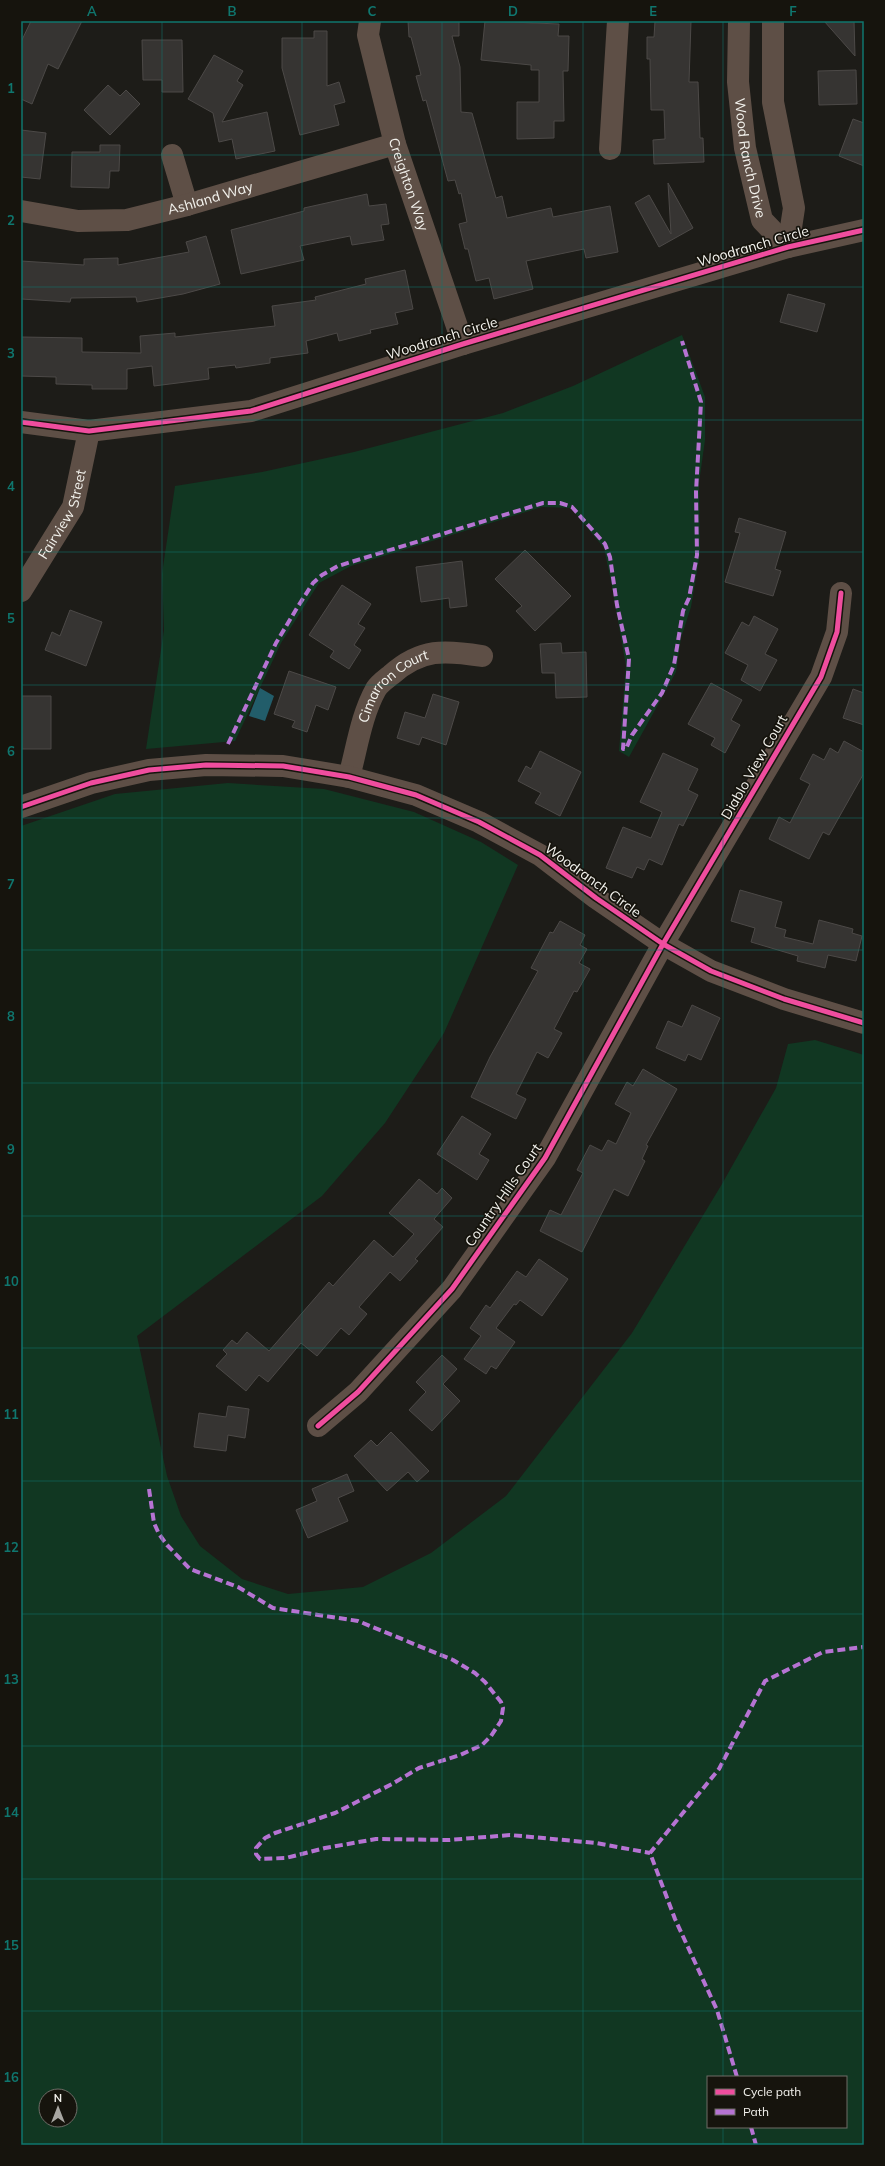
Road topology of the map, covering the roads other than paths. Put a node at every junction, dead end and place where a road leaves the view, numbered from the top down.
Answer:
1 (370, 21) edge
2 (618, 21) edge
3 (740, 21) edge
4 (773, 21) edge
5 (395, 144) junction
6 (610, 149) dead end
7 (172, 155) dead end
8 (188, 205) junction
9 (21, 211) edge
10 (864, 230) edge
11 (788, 247) junction
12 (463, 344) junction
13 (21, 422) edge
14 (89, 431) junction
15 (21, 591) edge
16 (841, 593) dead end
17 (482, 656) dead end
18 (349, 777) junction
19 (21, 807) edge
20 (663, 944) junction
21 (864, 1023) edge
22 (318, 1426) dead end

1 - 5 street, Creighton Way
2 - 6 street
3 - 11 street, Wood Ranch Drive
4 - 11 street
5 - 8 street, Ashland Way
5 - 12 street, Creighton Way
7 - 8 street
8 - 9 street, Ashland Way
10 - 11 street, Woodranch Circle
11 - 12 street, Woodranch Circle
12 - 14 street, Woodranch Circle
13 - 14 street, Woodranch Circle
14 - 15 street, Fairview Street
16 - 20 street, Diablo View Court
17 - 18 street, Cimarron Court
18 - 19 street, Woodranch Circle
18 - 20 street, Woodranch Circle
20 - 21 street, Woodranch Circle
20 - 22 street, Country Hills Court

